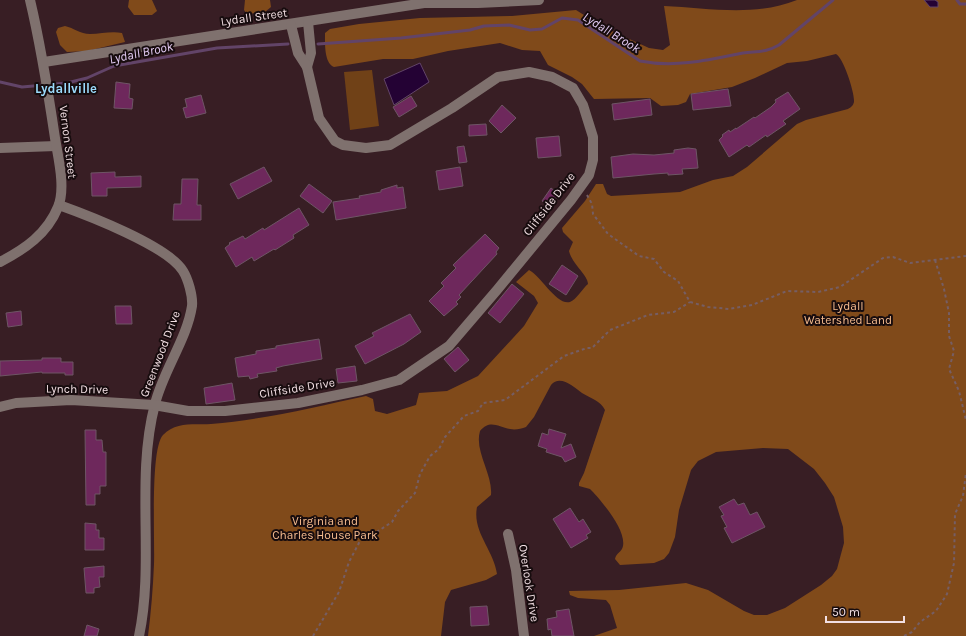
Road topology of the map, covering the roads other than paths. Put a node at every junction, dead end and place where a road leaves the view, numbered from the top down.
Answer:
1 (30, 0) edge
2 (539, 0) edge
3 (308, 22) junction
4 (291, 25) junction
5 (44, 62) junction
6 (307, 67) junction
7 (56, 146) junction
8 (0, 148) edge
9 (59, 205) junction
10 (0, 262) edge
11 (154, 405) junction
12 (0, 407) edge
13 (508, 534) dead end
14 (139, 636) edge
15 (524, 636) edge

1 - 5 street, Vernon Street
2 - 3 street, Lydall Street
3 - 4 street, Lydall Street
3 - 6 street, Cliffside Drive
4 - 5 street, Lydall Street
4 - 6 street, Cliffside Drive
5 - 7 street, Vernon Street
6 - 11 street, Cliffside Drive
7 - 8 street
7 - 9 street, Vernon Street
9 - 10 street, Vernon Street
9 - 11 street, Greenwood Drive
11 - 12 street, Lynch Drive
11 - 14 street, Greenwood Drive
13 - 15 street, Overlook Drive

